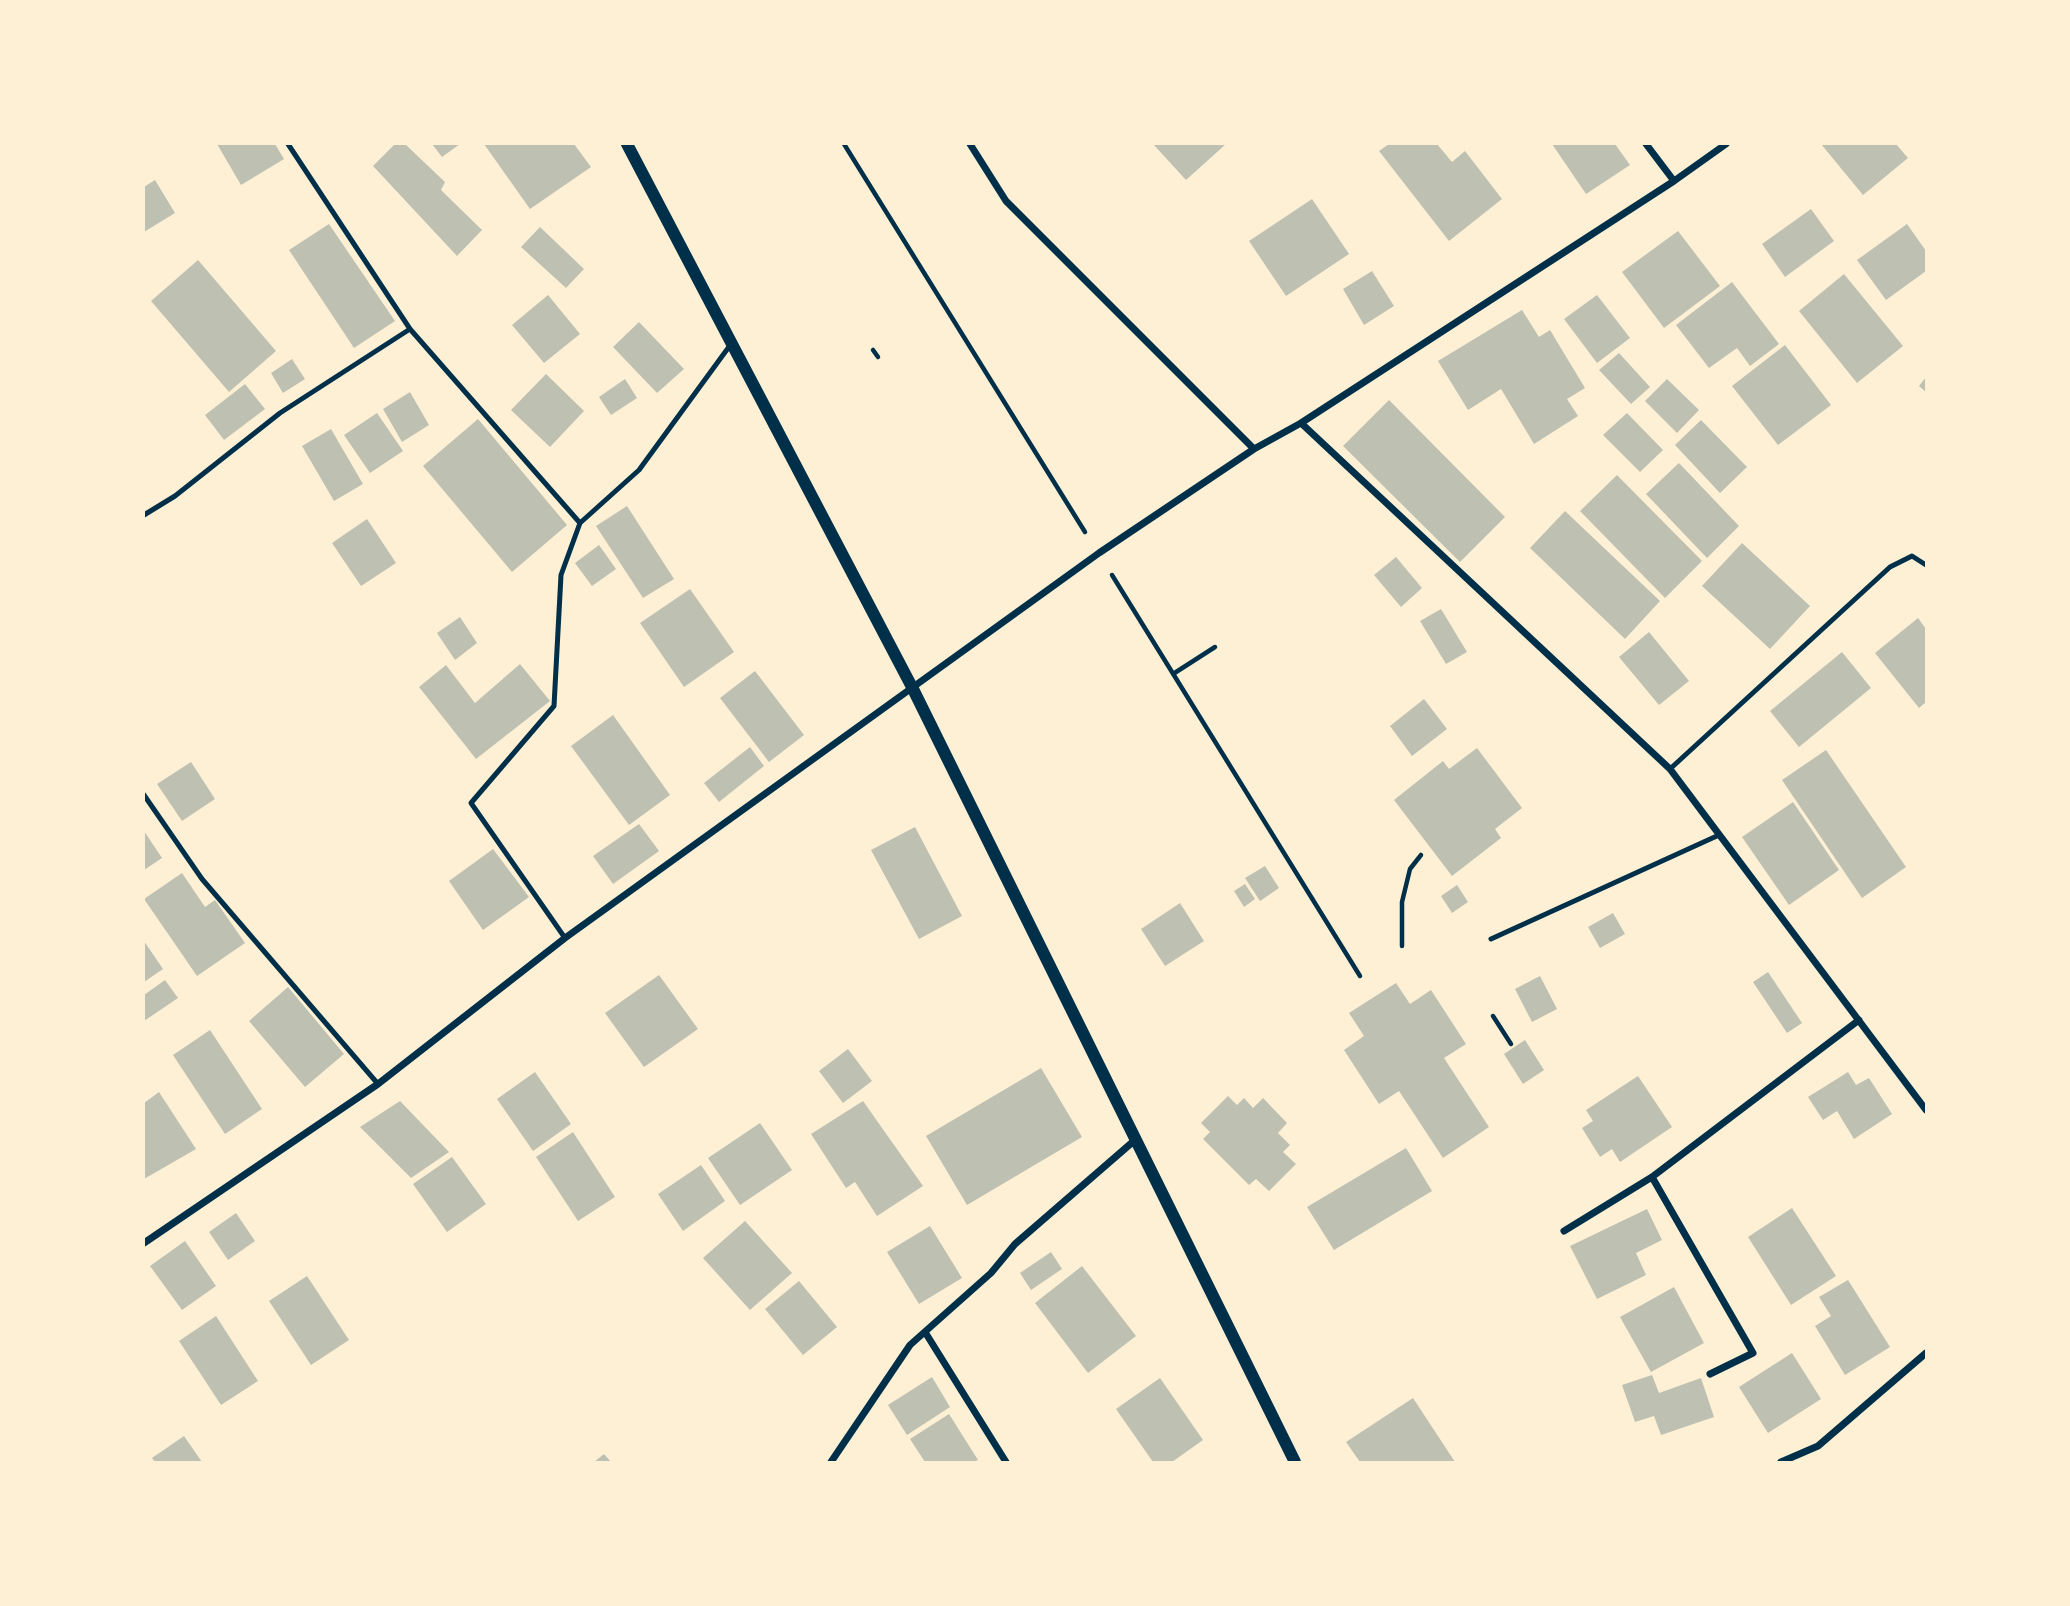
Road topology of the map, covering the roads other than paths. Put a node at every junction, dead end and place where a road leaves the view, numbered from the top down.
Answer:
1 (288, 144) edge
2 (627, 144) edge
3 (970, 144) edge
4 (1646, 144) edge
5 (1726, 144) edge
6 (1674, 181) junction
7 (410, 329) junction
8 (732, 343) junction
9 (1301, 423) junction
10 (1254, 449) junction
11 (144, 515) edge
12 (580, 523) junction
13 (1927, 565) edge
14 (913, 689) junction
15 (1670, 769) junction
16 (144, 795) edge
17 (1719, 835) junction
18 (565, 938) junction
19 (1490, 939) dead end
20 (1859, 1020) junction
21 (377, 1084) junction
22 (1927, 1110) edge
23 (1135, 1140) junction
24 (1651, 1177) junction
25 (1564, 1231) dead end
26 (144, 1243) edge
27 (925, 1332) junction
28 (1927, 1353) edge
29 (1710, 1374) dead end
30 (831, 1462) edge
31 (1006, 1462) edge
32 (1295, 1462) edge
33 (1781, 1462) edge

1 - 7 lane
2 - 8 street
3 - 10 street
4 - 6 street
5 - 6 street
6 - 9 street
7 - 11 lane
7 - 12 lane
8 - 12 lane
8 - 14 street
9 - 10 street
9 - 15 street
10 - 14 street
12 - 18 lane
13 - 15 lane
14 - 18 street
14 - 23 street
15 - 17 street
16 - 21 lane
17 - 19 lane
17 - 20 street
18 - 21 street
20 - 22 street
20 - 24 street
21 - 26 street
23 - 27 street
23 - 32 street
24 - 25 street
24 - 29 street
27 - 30 street
27 - 31 street
28 - 33 street

